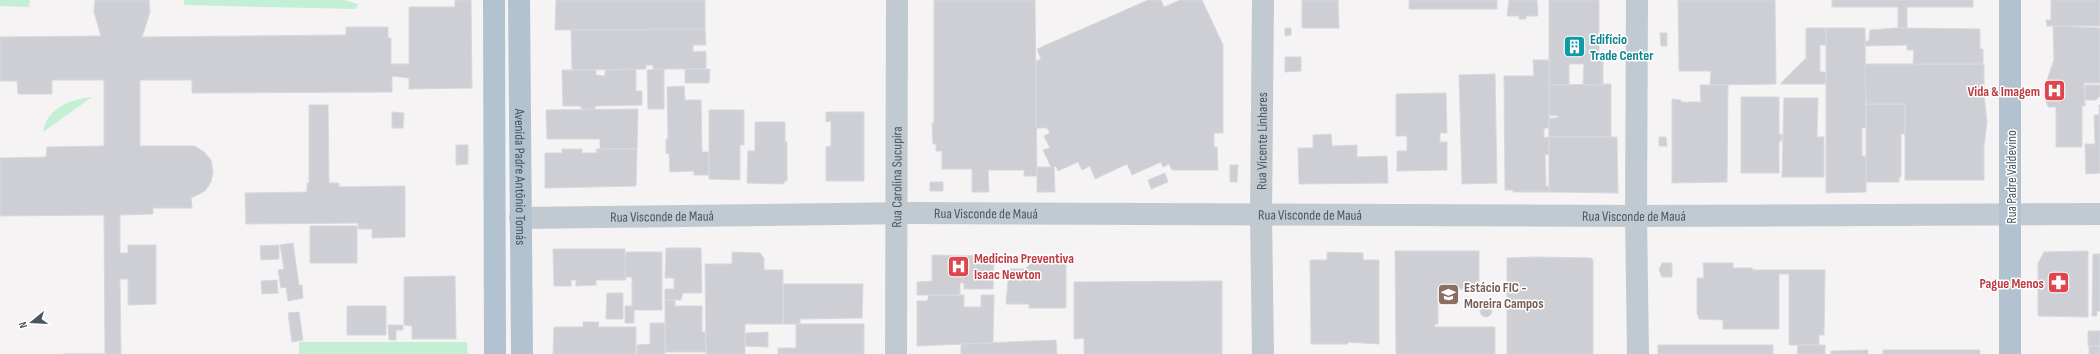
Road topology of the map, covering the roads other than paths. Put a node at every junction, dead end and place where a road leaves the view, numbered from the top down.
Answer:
1 (494, 0) edge
2 (519, 0) edge
3 (897, 0) edge
4 (1263, 0) edge
5 (1637, 0) edge
6 (2010, 0) edge
7 (896, 213) junction
8 (2010, 214) junction
9 (2100, 214) edge
10 (1261, 216) junction
11 (1636, 216) junction
12 (520, 218) junction
13 (494, 354) edge
14 (522, 354) edge
15 (896, 354) edge
16 (1263, 354) edge
17 (1638, 354) edge
18 (2010, 354) edge

1 - 13 main road, Avenida Padre Antônio Tomás
2 - 12 main road, Avenida Padre Antônio Tomás
3 - 7 street, Rua Carolina Sucupira
4 - 10 street, Rua Vicente Linhares
5 - 11 street
6 - 8 main road, Rua Padre Valdevino
7 - 10 street, Rua Visconde de Mauá
7 - 12 street, Rua Visconde de Mauá
7 - 15 street, Rua Carolina Sucupira
8 - 9 street, Rua Visconde de Mauá
8 - 11 street, Rua Visconde de Mauá
8 - 18 main road, Rua Padre Valdevino
10 - 11 street, Rua Visconde de Mauá
10 - 16 street, Rua Vicente Linhares
11 - 17 street
12 - 14 main road, Avenida Padre Antônio Tomás

